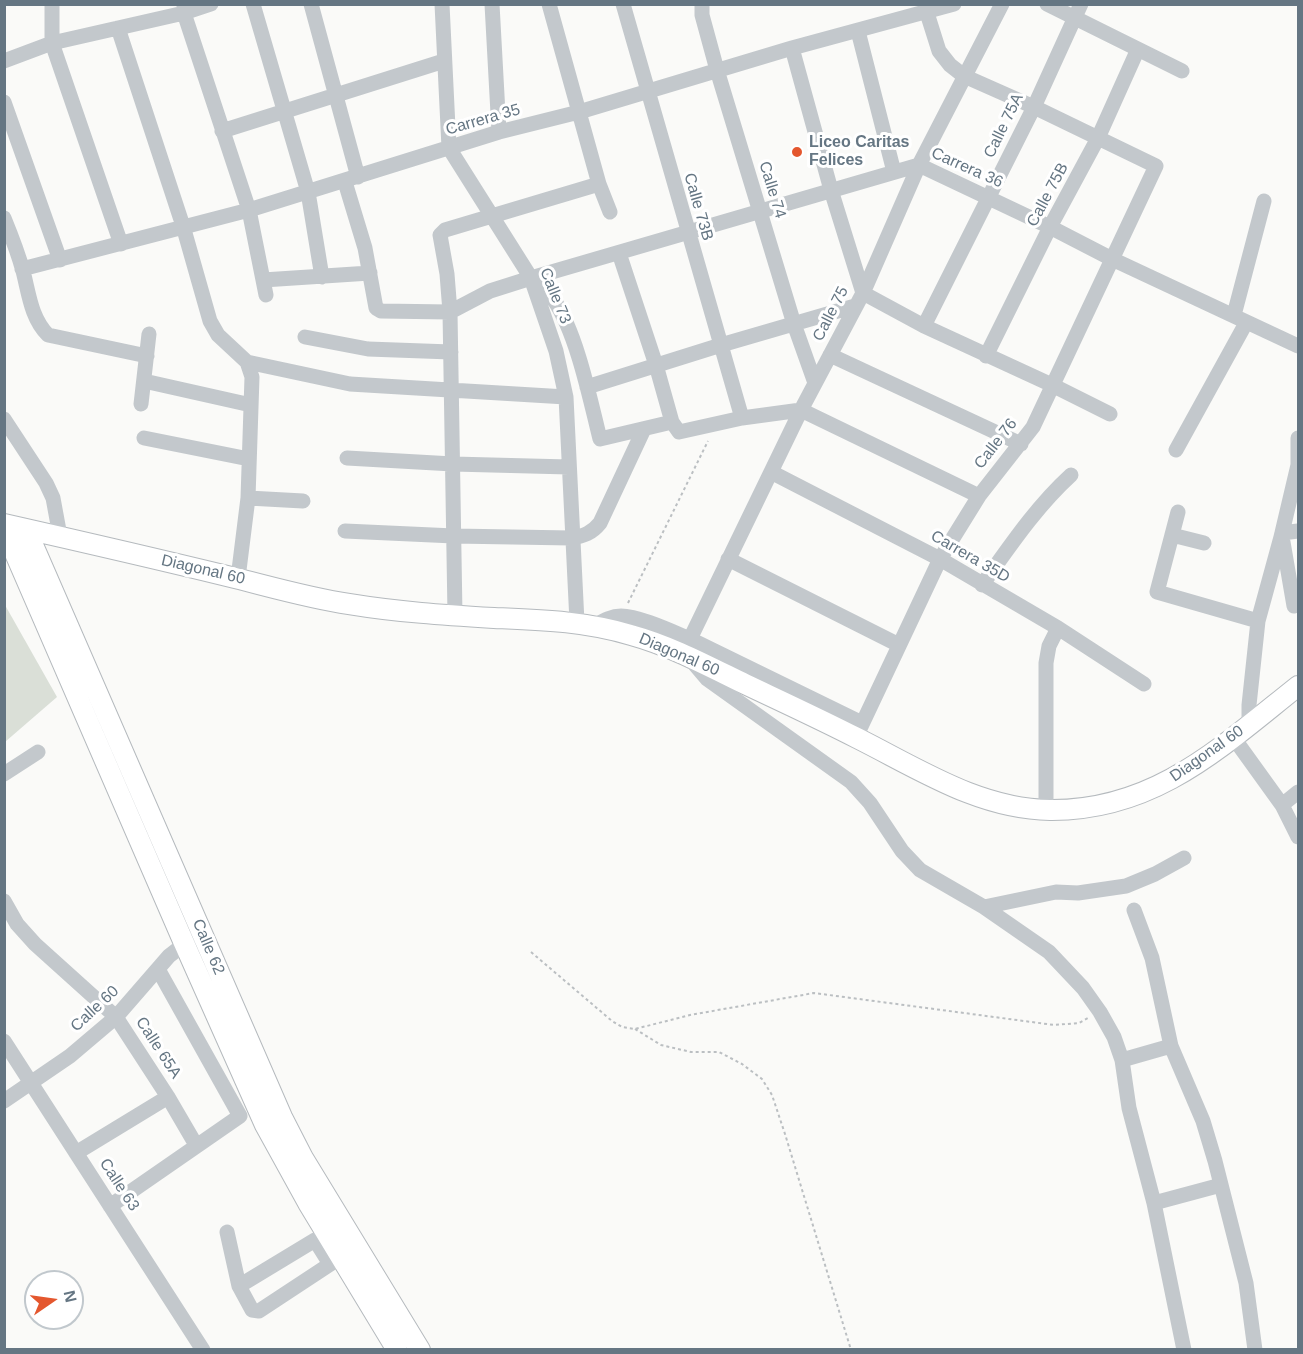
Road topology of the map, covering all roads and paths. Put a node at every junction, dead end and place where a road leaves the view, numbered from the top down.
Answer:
1 (52, 4) edge
2 (211, 4) edge
3 (253, 4) edge
4 (311, 4) edge
5 (442, 4) edge
6 (492, 4) edge
7 (549, 4) edge
8 (623, 4) edge
9 (702, 4) edge
10 (954, 4) edge
11 (1002, 4) edge
12 (1047, 4) edge
13 (184, 9) edge
14 (1078, 11) edge
15 (927, 13) junction
16 (118, 28) junction
17 (858, 31) junction
18 (52, 43) junction
19 (792, 48) junction
20 (1138, 49) junction
21 (4, 61) edge
22 (444, 61) junction
23 (717, 70) junction
24 (1182, 71) dead end
25 (964, 76) junction
26 (646, 91) junction
27 (336, 95) junction
28 (4, 102) edge
29 (1034, 107) junction
30 (284, 111) junction
31 (579, 112) junction
32 (222, 131) junction
33 (499, 132) junction
34 (1098, 138) junction
35 (449, 148) junction
36 (919, 165) junction
37 (894, 172) junction
38 (351, 179) junction
39 (599, 184) junction
40 (831, 190) junction
41 (308, 192) junction
42 (989, 198) junction
43 (1264, 201) dead end
44 (249, 210) junction
45 (610, 212) dead end
46 (760, 212) junction
47 (491, 217) junction
48 (4, 218) edge
49 (183, 226) junction
50 (1050, 227) junction
51 (687, 233) junction
52 (121, 244) junction
53 (618, 253) junction
54 (1112, 259) junction
55 (60, 260) junction
56 (22, 269) junction
57 (370, 273) junction
58 (322, 277) junction
59 (531, 279) junction
60 (263, 280) junction
61 (266, 296) dead end
62 (859, 300) junction
63 (450, 312) junction
64 (1240, 319) junction
65 (794, 324) junction
66 (924, 326) junction
67 (149, 334) dead end
68 (304, 337) dead end
69 (721, 345) junction
70 (1299, 346) edge
71 (451, 352) junction
72 (830, 355) junction
73 (147, 356) junction
74 (986, 356) junction
75 (247, 362) junction
76 (656, 365) junction
77 (144, 381) junction
78 (815, 383) junction
79 (1052, 385) junction
80 (587, 387) junction
81 (452, 390) junction
82 (566, 397) junction
83 (141, 404) dead end
84 (251, 405) junction
85 (801, 410) junction
86 (1110, 414) dead end
87 (742, 418) junction
88 (4, 419) edge
89 (717, 423) junction
90 (674, 425) junction
91 (644, 429) junction
92 (144, 438) dead end
93 (1299, 438) edge
94 (1021, 444) junction
95 (1176, 450) dead end
96 (347, 458) dead end
97 (249, 459) junction
98 (453, 464) junction
99 (1298, 465) edge
100 (569, 467) junction
101 (771, 472) junction
102 (1071, 475) dead end
103 (979, 496) junction
104 (248, 498) junction
105 (303, 501) dead end
106 (1178, 512) dead end
107 (4, 526) edge
108 (26, 529) junction
109 (345, 531) dead end
110 (1299, 531) edge
111 (1172, 535) junction
112 (1282, 535) junction
113 (60, 536) junction
114 (454, 536) junction
115 (571, 538) junction
116 (1204, 543) dead end
117 (729, 559) junction
118 (940, 559) junction
119 (238, 578) junction
120 (982, 585) junction
121 (1297, 606) edge
122 (455, 615) junction
123 (622, 616) junction
124 (1258, 621) junction
125 (585, 624) junction
126 (1058, 628) junction
127 (899, 645) junction
128 (688, 647) junction
129 (1144, 684) dead end
130 (1299, 686) edge
131 (1250, 724) junction
132 (859, 730) junction
133 (1233, 737) junction
134 (38, 752) dead end
135 (4, 774) edge
136 (1299, 792) edge
137 (1282, 805) junction
138 (1046, 810) junction
139 (1299, 837) edge
140 (1184, 858) dead end
141 (4, 901) edge
142 (984, 908) junction
143 (1134, 910) dead end
144 (202, 933) junction
145 (184, 944) junction
146 (531, 952) dead end
147 (159, 970) junction
148 (1101, 1011) junction
149 (116, 1017) junction
150 (635, 1029) junction
151 (4, 1041) edge
152 (1171, 1046) junction
153 (1122, 1060) junction
154 (33, 1083) junction
155 (168, 1097) junction
156 (4, 1101) edge
157 (196, 1145) junction
158 (76, 1153) junction
159 (1221, 1185) junction
160 (1154, 1203) junction
161 (110, 1206) junction
162 (227, 1232) dead end
163 (335, 1261) junction
164 (239, 1286) junction
165 (203, 1350) edge
166 (397, 1350) edge
167 (420, 1350) edge
168 (851, 1350) edge
169 (1184, 1350) edge
170 (1255, 1350) edge

1 - 18 street
2 - 13 street
3 - 30 street
4 - 27 street
5 - 22 street, Calle 73
6 - 33 street
7 - 31 street
8 - 26 street, Calle 73B
9 - 23 street, Calle 74
10 - 15 street, Carrera 35
11 - 25 street, Calle 75
12 - 14 street
13 - 16 street
13 - 32 street
14 - 20 street
14 - 29 street, Calle 75A
15 - 17 street, Carrera 35
15 - 25 street
16 - 18 street
16 - 49 street
17 - 19 street, Carrera 35
17 - 37 street
18 - 21 street
18 - 52 street
19 - 23 street, Carrera 35
19 - 40 street
20 - 24 street
20 - 34 street, Calle 75B
22 - 27 street
22 - 35 street, Calle 73
23 - 26 street, Carrera 35
23 - 46 street, Calle 74
25 - 29 street
25 - 36 street, Calle 75
26 - 31 street, Carrera 35
26 - 51 street, Calle 73B
27 - 30 street
27 - 38 street
28 - 55 street
29 - 34 street
29 - 42 street, Calle 75A
30 - 32 street
30 - 41 street
31 - 33 street, Carrera 35
31 - 39 street
32 - 44 street
33 - 35 street, Carrera 35
34 - 50 street, Calle 75B
34 - 54 street, Calle 76
35 - 38 street, Carrera 35
35 - 47 street, Calle 73
36 - 37 street, Carrera 36
36 - 42 street, Carrera 36
36 - 62 street, Calle 75
37 - 40 street, Carrera 36
38 - 41 street, Carrera 35
38 - 57 street
39 - 45 street
39 - 47 street
40 - 46 street, Carrera 36
40 - 62 street
41 - 44 street, Carrera 35
41 - 58 street
42 - 50 street, Carrera 36
42 - 66 street, Calle 75A
43 - 64 street
44 - 49 street, Carrera 35
44 - 60 street
46 - 51 street, Carrera 36
46 - 65 street, Calle 74
47 - 59 street, Calle 73
47 - 63 street
48 - 56 street
49 - 52 street, Carrera 35
49 - 75 street
50 - 54 street, Carrera 36
50 - 74 street, Calle 75B
51 - 53 street, Carrera 36
51 - 69 street, Calle 73B
52 - 55 street, Carrera 35
53 - 59 street, Carrera 36
53 - 76 street
54 - 64 street, Carrera 36
54 - 79 street, Calle 76
55 - 56 street, Carrera 35
56 - 73 street
57 - 58 street
57 - 63 street
58 - 60 street
59 - 63 street, Carrera 36
59 - 80 street
59 - 82 street, Calle 73
60 - 61 street
62 - 65 street
62 - 66 street
62 - 72 street, Calle 75
63 - 71 street
64 - 70 street, Carrera 36
64 - 95 street
65 - 69 street
65 - 78 street, Calle 74
66 - 74 street
67 - 73 street
68 - 71 street
69 - 76 street
69 - 87 street, Calle 73B
71 - 81 street
72 - 78 street, Calle 75
72 - 94 street
73 - 77 street
74 - 79 street
75 - 81 street
75 - 84 street
76 - 80 street
76 - 90 street
77 - 83 street
77 - 84 street
78 - 85 street, Calle 75
79 - 86 street
79 - 94 street, Calle 76
80 - 91 street
81 - 82 street
81 - 98 street
82 - 100 street, Calle 73
84 - 97 street
85 - 87 street
85 - 101 street, Calle 75
85 - 103 street
87 - 89 street
88 - 113 street
89 - 90 street
89 - 123 path
90 - 91 street
91 - 115 street
92 - 97 street
93 - 99 street
94 - 103 street, Calle 76
96 - 98 street
97 - 104 street
98 - 100 street
98 - 114 street
99 - 112 street
100 - 115 street, Calle 73
101 - 117 street, Calle 75
101 - 118 street, Carrera 35D
102 - 120 street
103 - 118 street, Calle 76
104 - 105 street
104 - 119 street
106 - 111 street
107 - 108 main road, Diagonal 60
107 - 145 main road, Calle 62
108 - 113 main road, Diagonal 60
108 - 144 main road, Calle 62
109 - 114 street
110 - 112 street
111 - 116 street
111 - 124 street
112 - 121 street
112 - 124 street
113 - 119 main road, Diagonal 60
114 - 115 street
114 - 122 street
115 - 125 street, Calle 73
117 - 127 street
117 - 128 street, Calle 75
118 - 120 street, Carrera 35D
118 - 127 street, Calle 76
119 - 122 main road, Diagonal 60
120 - 126 street, Carrera 35D
122 - 125 main road, Diagonal 60
123 - 125 street
123 - 128 street
124 - 131 street
125 - 128 main road, Diagonal 60
126 - 129 street, Carrera 35D
126 - 138 street
127 - 132 street, Calle 76
128 - 132 main road, Diagonal 60
128 - 142 street
130 - 131 main road, Diagonal 60
131 - 133 main road, Diagonal 60
132 - 138 main road, Diagonal 60
133 - 137 street
133 - 138 main road, Diagonal 60
134 - 135 street
136 - 137 street
137 - 139 street
140 - 142 street
141 - 149 street, Calle 65A
142 - 148 street
143 - 152 street
144 - 145 street, Calle 60
144 - 167 main road, Calle 62
145 - 147 street, Calle 60
145 - 163 main road, Calle 62
146 - 150 path
147 - 149 street, Calle 60
147 - 157 street
148 - 150 path
148 - 153 street
149 - 154 street, Calle 60
149 - 155 street, Calle 65A
150 - 168 path
151 - 154 street, Calle 63
152 - 153 street
152 - 159 street
153 - 160 street
154 - 156 street, Calle 60
154 - 158 street, Calle 63
155 - 157 street, Calle 65A
155 - 158 street
157 - 161 street
158 - 161 street, Calle 63
159 - 160 street
159 - 170 street
160 - 169 street
161 - 165 street, Calle 63
162 - 164 street
163 - 164 street
163 - 164 street
163 - 166 main road, Calle 62

